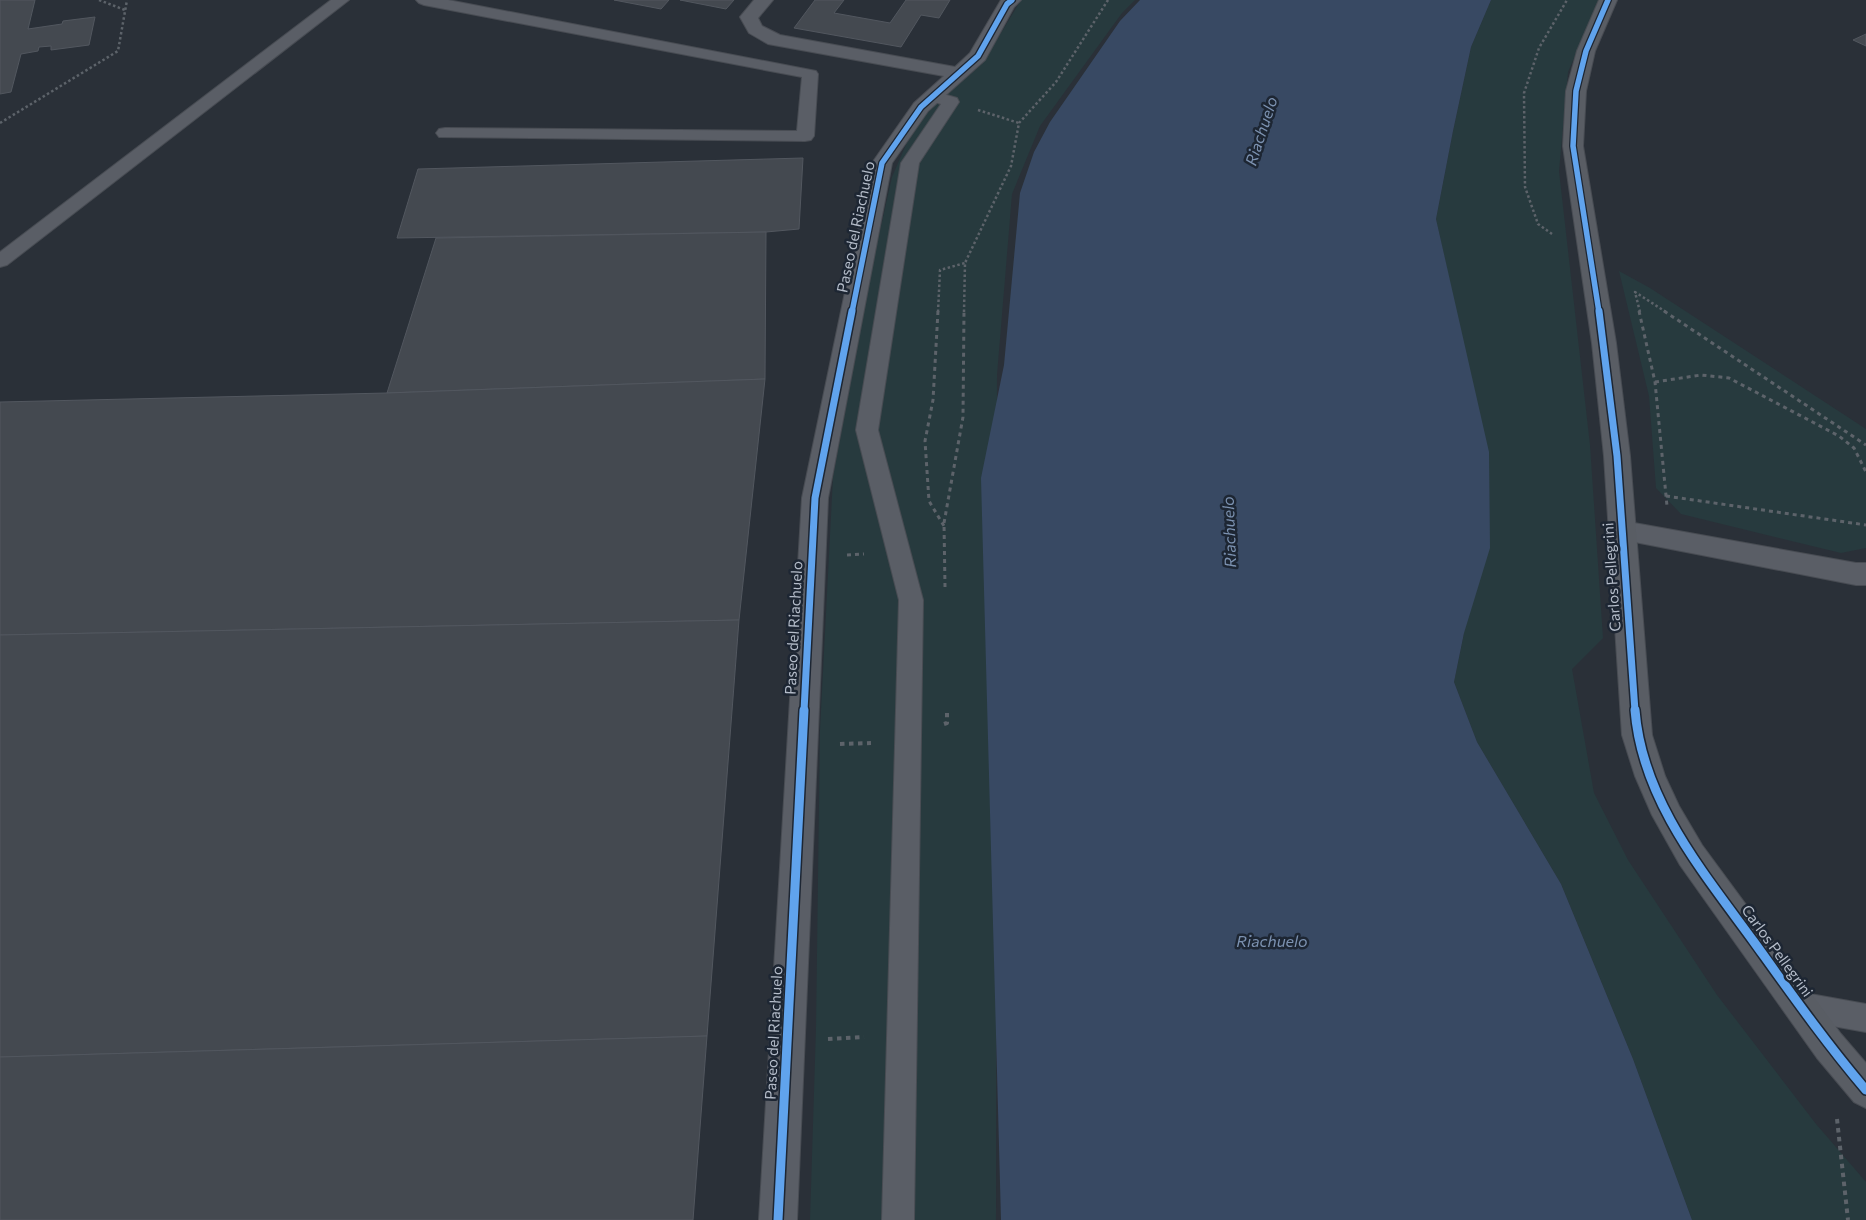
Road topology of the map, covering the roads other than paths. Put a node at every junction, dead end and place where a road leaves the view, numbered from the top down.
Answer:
1 (341, 0) edge
2 (424, 0) edge
3 (764, 0) edge
4 (1012, 0) edge
5 (1608, 0) edge
6 (958, 73) junction
7 (942, 99) junction
8 (445, 133) dead end
9 (0, 261) edge
10 (1623, 531) junction
11 (1866, 574) edge
12 (1799, 1006) junction
13 (1866, 1018) edge
14 (1866, 1090) edge
15 (778, 1220) edge
16 (898, 1220) edge

1 - 9 lane
2 - 8 lane
3 - 6 street
4 - 6 street, Paseo del Riachuelo
5 - 10 street, Carlos Pellegrini
6 - 7 street, Paseo del Riachuelo
7 - 15 street, Paseo del Riachuelo
7 - 16 lane
10 - 11 street
10 - 12 street, Carlos Pellegrini
12 - 13 lane
12 - 14 street, Carlos Pellegrini

